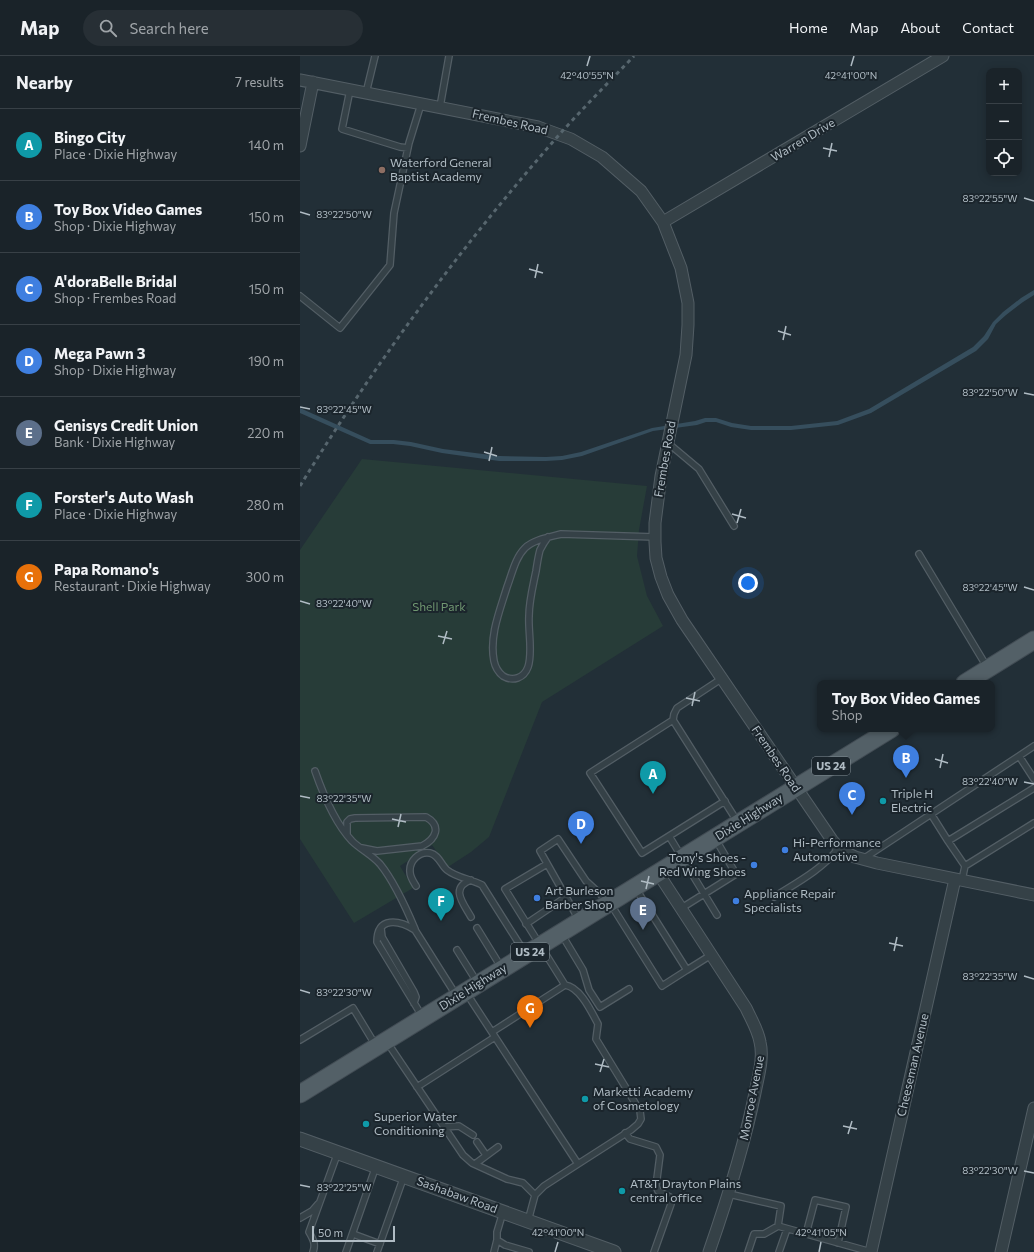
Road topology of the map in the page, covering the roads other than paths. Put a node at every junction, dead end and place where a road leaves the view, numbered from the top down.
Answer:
1 (375, 56) edge
2 (449, 56) edge
3 (943, 56) edge
4 (300, 80) edge
5 (313, 82) junction
6 (350, 90) junction
7 (366, 93) junction
8 (422, 104) junction
9 (440, 107) junction
10 (300, 146) edge
11 (408, 148) junction
12 (663, 222) junction
13 (300, 296) edge
14 (668, 442) junction
15 (734, 526) dead end
16 (548, 537) junction
17 (654, 537) junction
18 (919, 554) dead end
19 (1033, 644) edge
20 (989, 668) junction
21 (722, 679) junction
22 (970, 680) edge
23 (674, 720) junction
24 (886, 732) edge
25 (1034, 746) edge
26 (1019, 756) junction
27 (315, 770) dead end
28 (1034, 779) edge
29 (796, 788) junction
30 (1034, 788) edge
31 (725, 801) junction
32 (931, 814) junction
33 (739, 823) junction
34 (1034, 823) edge
35 (347, 834) junction
36 (669, 836) junction
37 (715, 838) junction
38 (948, 841) junction
39 (362, 848) junction
40 (839, 848) junction
41 (683, 858) junction
42 (862, 859) junction
43 (547, 864) junction
44 (966, 866) junction
45 (658, 873) junction
46 (471, 880) junction
47 (959, 880) junction
48 (416, 886) dead end
49 (635, 887) junction
50 (704, 894) junction
51 (1034, 895) edge
52 (566, 897) junction
53 (774, 897) dead end
54 (610, 903) junction
55 (680, 909) junction
56 (717, 915) dead end
57 (471, 917) dead end
58 (579, 922) junction
59 (526, 924) junction
60 (478, 928) dead end
61 (415, 930) junction
62 (561, 933) junction
63 (541, 946) junction
64 (457, 950) dead end
65 (526, 955) junction
66 (711, 955) junction
67 (502, 970) junction
68 (687, 970) junction
69 (564, 985) junction
70 (629, 990) dead end
71 (467, 991) junction
72 (423, 1018) junction
73 (494, 1034) junction
74 (300, 1040) edge
75 (382, 1044) junction
76 (418, 1087) junction
77 (300, 1094) edge
78 (1034, 1108) edge
79 (444, 1127) junction
80 (625, 1133) junction
81 (473, 1135) dead end
82 (300, 1139) edge
83 (477, 1142) dead end
84 (498, 1147) dead end
85 (338, 1152) junction
86 (486, 1156) junction
87 (475, 1164) junction
88 (578, 1164) junction
89 (376, 1166) junction
90 (404, 1176) junction
91 (729, 1194) junction
92 (535, 1195) junction
93 (320, 1203) junction
94 (503, 1212) junction
95 (300, 1218) edge
96 (528, 1221) junction
97 (778, 1226) junction
98 (787, 1229) junction
99 (353, 1234) junction
100 (806, 1234) junction
101 (497, 1240) junction
102 (838, 1243) junction
103 (380, 1244) junction
104 (589, 1248) edge
105 (313, 1252) edge
106 (346, 1252) edge
107 (377, 1252) edge
108 (494, 1252) edge
109 (529, 1252) edge
110 (614, 1252) edge
111 (654, 1252) edge
112 (709, 1252) edge
113 (748, 1252) edge
114 (779, 1252) edge
115 (871, 1252) edge
116 (1001, 1252) edge

1 - 7 lane
2 - 9 lane
3 - 12 street, Warren Drive
4 - 5 street, Frembes Road
5 - 6 street, Frembes Road
5 - 10 street
6 - 7 street, Frembes Road
6 - 11 lane
7 - 8 street, Frembes Road
8 - 9 street, Frembes Road
8 - 11 lane
9 - 12 street, Frembes Road
11 - 13 lane
12 - 14 street, Frembes Road
14 - 15 lane
14 - 17 street, Frembes Road
16 - 16 lane
16 - 17 lane
17 - 21 street, Frembes Road
18 - 20 lane
19 - 20 main road
20 - 22 main road
21 - 23 lane
21 - 29 street, Frembes Road
23 - 31 lane
23 - 36 lane
24 - 29 main road, Dixie Highway / US 24
25 - 26 lane
26 - 28 lane
26 - 32 lane
27 - 35 lane
29 - 33 main road, Dixie Highway / US 24
29 - 40 street, Frembes Road
30 - 38 lane
31 - 33 lane
31 - 36 lane
32 - 38 lane
32 - 42 lane
33 - 37 main road, Dixie Highway / US 24
34 - 44 lane
35 - 39 lane
35 - 39 lane
36 - 41 lane
37 - 41 main road, Dixie Highway / US 24
37 - 50 lane
38 - 44 lane
39 - 61 lane
40 - 42 street, Frembes Road
40 - 53 lane
41 - 45 main road, Dixie Highway / US 24
41 - 50 lane
42 - 47 street, Frembes Road
43 - 52 lane
43 - 54 lane
43 - 59 lane
44 - 47 lane
45 - 49 main road, Dixie Highway / US 24
45 - 55 street, Monroe Avenue
46 - 48 lane
46 - 57 lane
46 - 65 lane
47 - 51 street, Frembes Road
47 - 115 street, Cheeseman Avenue
49 - 54 main road, Dixie Highway / US 24
49 - 68 lane
50 - 55 lane
50 - 56 lane
52 - 58 lane
52 - 59 lane
54 - 58 main road, Dixie Highway / US 24
54 - 68 lane
55 - 66 street, Monroe Avenue
58 - 62 main road, Dixie Highway / US 24
59 - 63 lane
60 - 67 lane
61 - 71 lane
61 - 72 lane
62 - 63 main road, Dixie Highway / US 24
62 - 70 lane
63 - 65 main road, Dixie Highway / US 24
63 - 69 lane
64 - 71 lane
65 - 67 main road, Dixie Highway / US 24
66 - 68 lane
66 - 91 street, Monroe Avenue
67 - 71 main road, Dixie Highway / US 24
69 - 73 lane
69 - 80 lane
71 - 72 main road, Dixie Highway / US 24
71 - 73 lane
72 - 75 main road, Dixie Highway / US 24
73 - 76 lane
73 - 88 lane
74 - 75 lane
75 - 76 lane
75 - 77 main road, Dixie Highway / US 24
76 - 79 lane
78 - 116 street
79 - 81 lane
79 - 87 lane
80 - 88 lane
80 - 111 lane
82 - 85 street, Sashabaw Road
83 - 86 lane
84 - 86 lane
85 - 89 street, Sashabaw Road
85 - 93 lane
86 - 87 lane
87 - 92 lane
88 - 92 lane
89 - 90 street, Sashabaw Road
89 - 99 lane
90 - 94 street, Sashabaw Road
90 - 103 lane
91 - 97 lane
91 - 112 street, Monroe Avenue
92 - 96 lane
93 - 95 lane
93 - 105 lane
94 - 96 street, Sashabaw Road
94 - 101 lane
96 - 104 street, Sashabaw Road
97 - 98 lane
97 - 113 lane
98 - 100 lane
98 - 114 lane
99 - 103 lane
99 - 106 lane
100 - 102 lane
100 - 102 lane
101 - 108 lane
101 - 109 lane
102 - 115 lane
103 - 107 lane
104 - 110 street, Sashabaw Road

